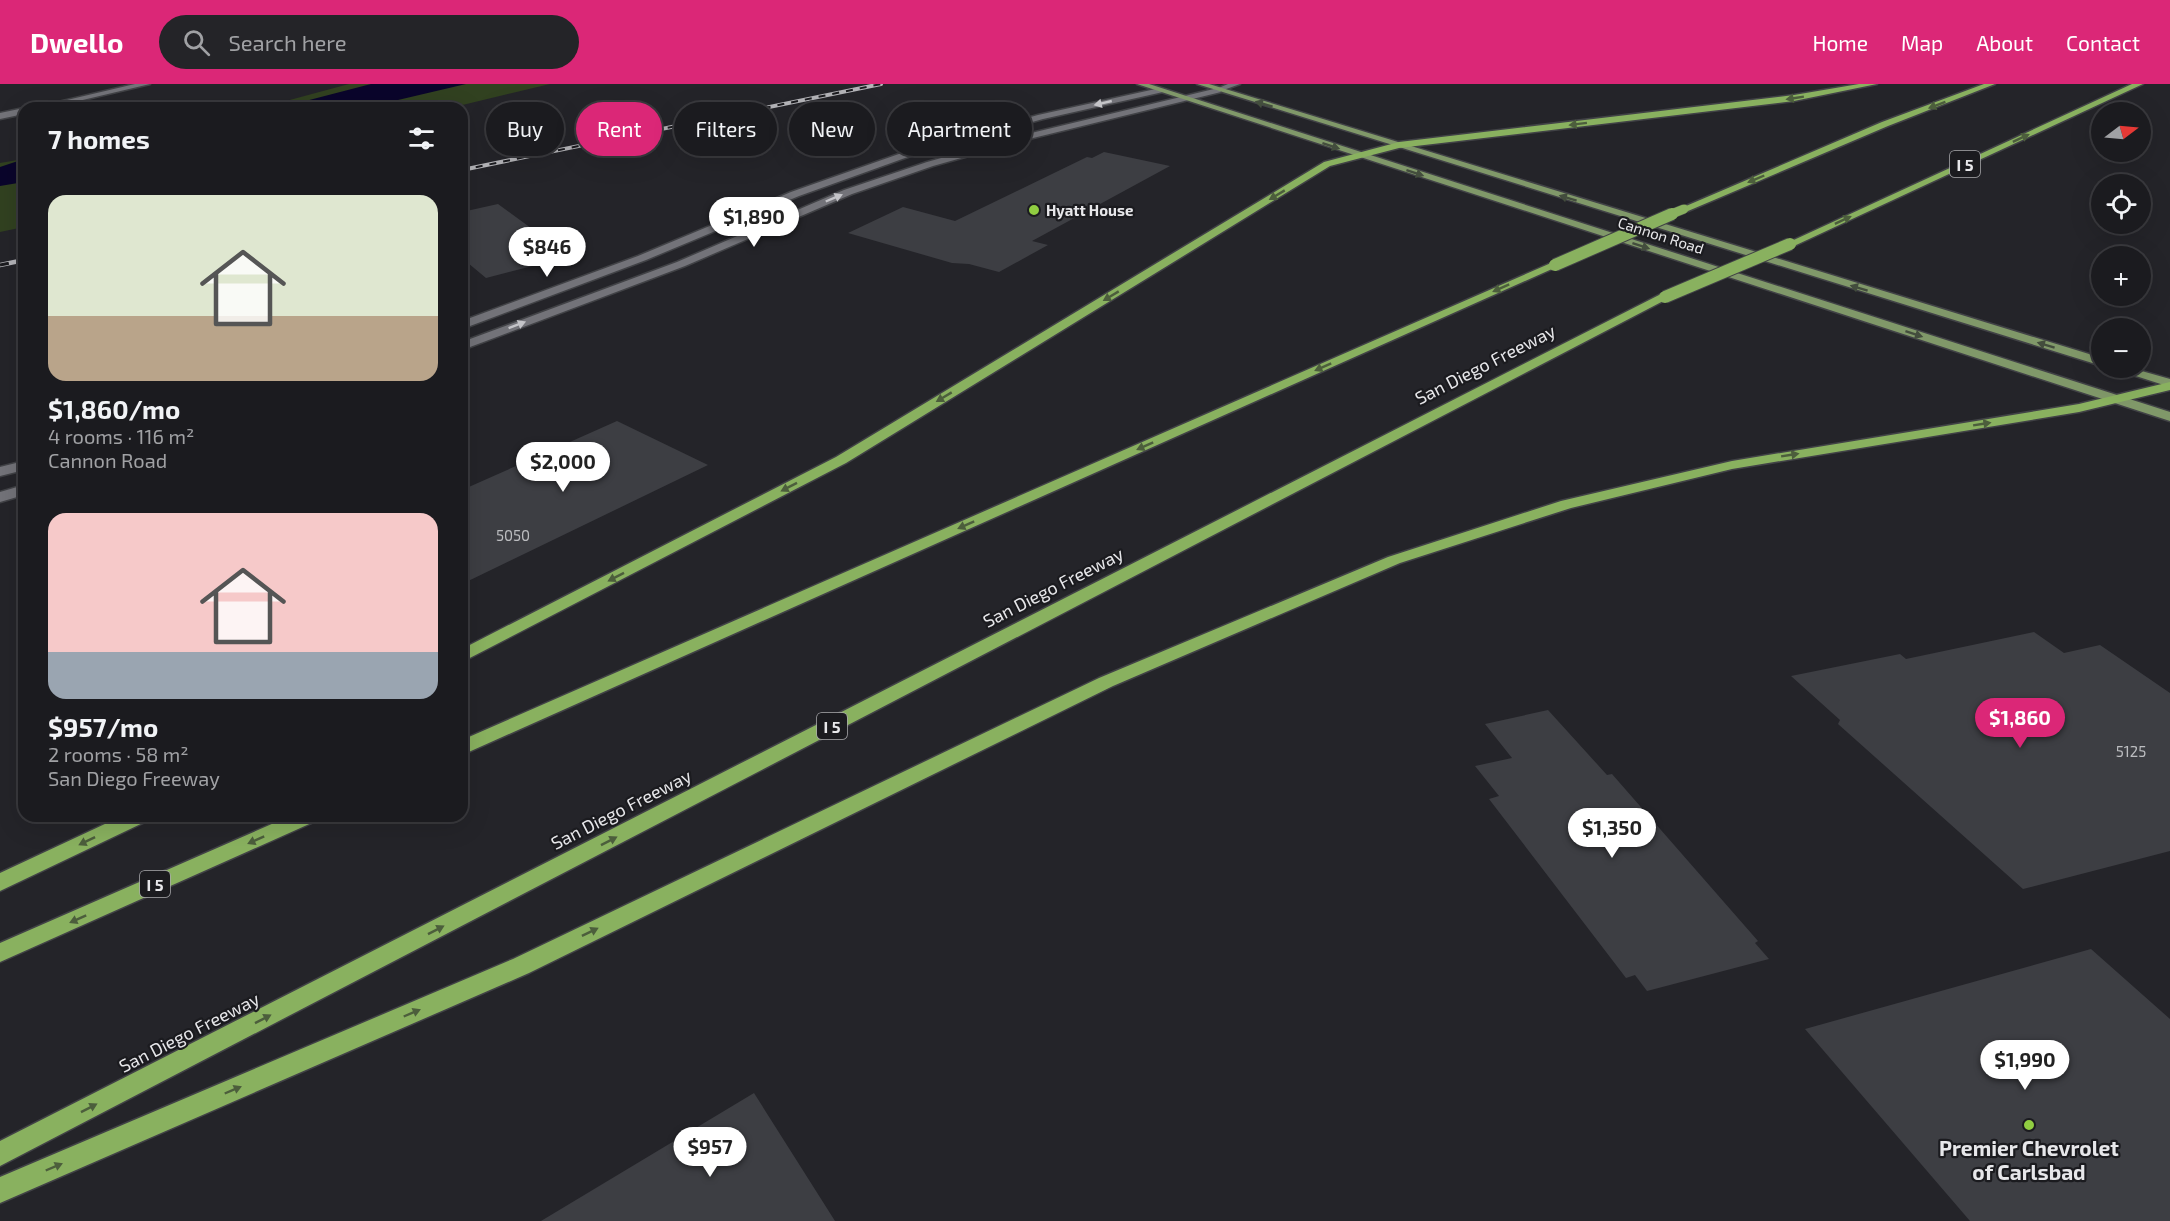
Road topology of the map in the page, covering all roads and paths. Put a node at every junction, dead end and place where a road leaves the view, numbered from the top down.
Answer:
1 (146, 84) edge
2 (1141, 84) edge
3 (1201, 84) edge
4 (1236, 84) edge
5 (1873, 84) edge
6 (1991, 84) edge
7 (2139, 84) edge
8 (1160, 90) junction
9 (1218, 90) junction
10 (1186, 99) junction
11 (64, 102) edge
12 (18, 112) edge
13 (0, 116) edge
14 (1399, 145) junction
15 (1359, 156) junction
16 (468, 323) edge
17 (468, 343) edge
18 (2091, 359) edge
19 (2149, 378) edge
20 (2170, 385) edge
21 (2115, 399) junction
22 (2170, 417) edge
23 (18, 467) edge
24 (0, 472) edge
25 (18, 492) edge
26 (0, 497) edge
27 (468, 653) edge
28 (468, 745) edge
29 (128, 822) edge
30 (295, 822) edge
31 (0, 884) edge
32 (0, 953) edge
33 (0, 1154) edge
34 (0, 1190) edge

1 - 11 street
2 - 8 main road, Cannon Road
3 - 9 main road, Cannon Road
4 - 9 street
5 -> 14 highway
6 -> 28 highway, bridge
33 -> 7 highway, San Diego Freeway / I 5, bridge
8 - 10 main road, Cannon Road
8 -> 16 street
9 - 10 street
14 -> 9 main road, Cannon Road
10 -> 15 main road, Cannon Road
17 -> 10 street
12 - 13 street
14 - 15 highway
18 -> 14 main road, Cannon Road
15 -> 21 main road, Cannon Road
15 -> 27 highway
19 - 20 main road
20 - 21 highway
21 - 22 main road, Cannon Road
34 -> 21 highway
23 - 24 street
25 - 26 street
29 -> 31 highway
30 -> 32 highway, I 5

